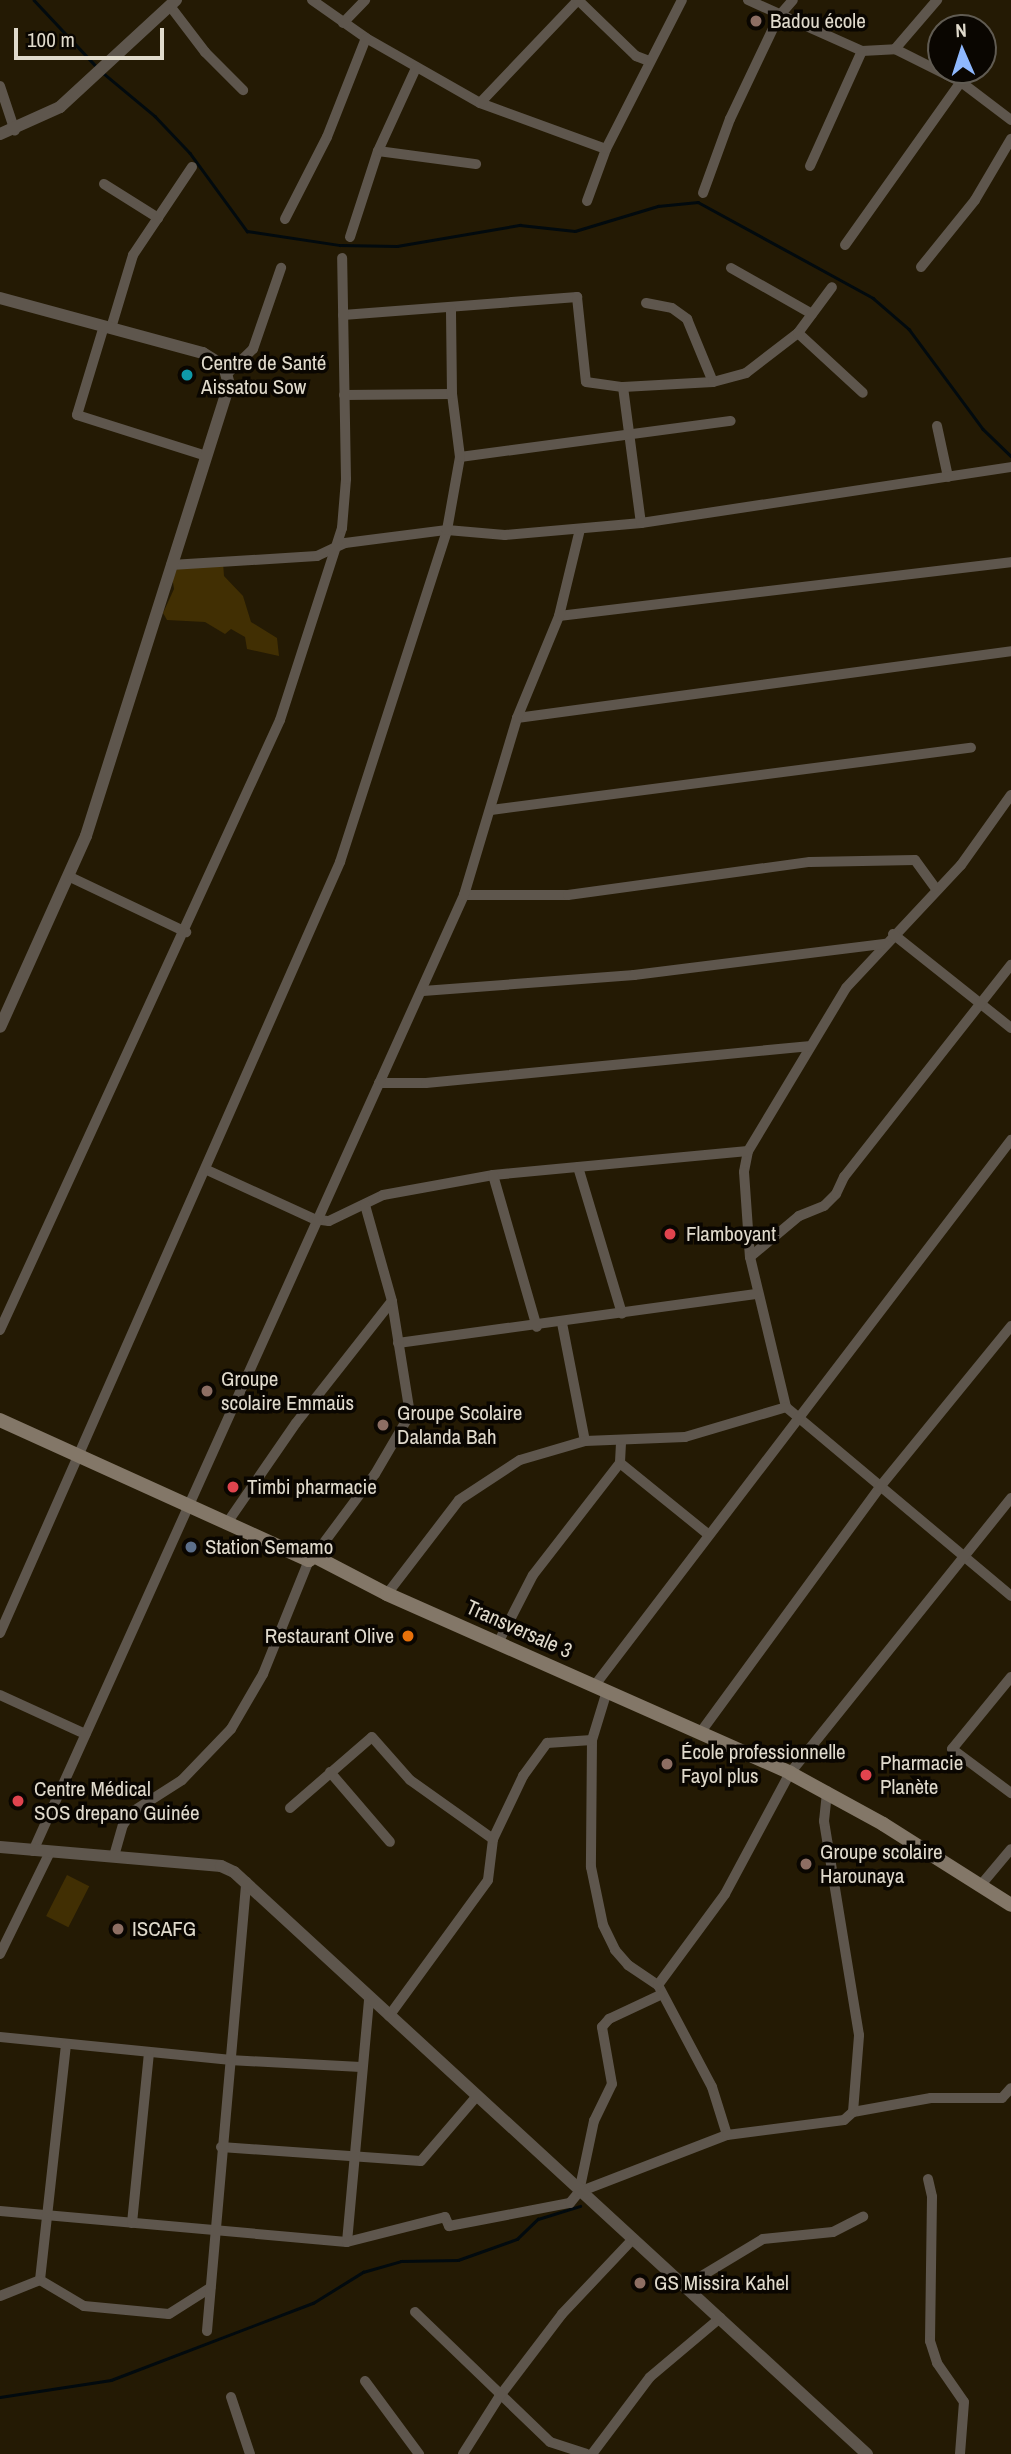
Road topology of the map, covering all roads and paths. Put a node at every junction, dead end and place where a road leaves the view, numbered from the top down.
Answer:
1 (312, 0) edge
2 (365, 0) edge
3 (682, 0) edge
4 (748, 0) edge
5 (793, 0) edge
6 (937, 0) edge
7 (173, 3) edge
8 (779, 16) junction
9 (342, 23) junction
10 (366, 38) junction
11 (895, 49) junction
12 (862, 51) junction
13 (649, 61) junction
14 (927, 65) edge
15 (416, 68) junction
16 (960, 84) edge
17 (964, 84) edge
18 (0, 86) edge
19 (243, 90) dead end
20 (480, 103) junction
21 (1009, 114) edge
22 (15, 131) junction
23 (0, 134) edge
24 (1011, 139) edge
25 (606, 149) junction
26 (378, 151) junction
27 (476, 164) dead end
28 (810, 166) dead end
29 (192, 167) dead end
30 (104, 184) dead end
31 (703, 193) dead end
32 (587, 201) dead end
33 (158, 218) junction
34 (285, 219) dead end
35 (350, 237) dead end
36 (845, 245) dead end
37 (342, 258) dead end
38 (921, 267) dead end
39 (281, 268) dead end
40 (731, 268) dead end
41 (832, 287) dead end
42 (0, 298) edge
43 (646, 303) dead end
44 (451, 309) junction
45 (812, 314) junction
46 (343, 315) junction
47 (107, 327) junction
48 (798, 333) junction
49 (227, 374) junction
50 (713, 382) junction
51 (623, 387) junction
52 (863, 393) dead end
53 (452, 394) junction
54 (344, 395) junction
55 (731, 421) dead end
56 (937, 426) dead end
57 (627, 432) junction
58 (206, 456) junction
59 (460, 457) junction
60 (1011, 467) edge
61 (948, 477) junction
62 (641, 523) junction
63 (580, 529) junction
64 (447, 530) junction
65 (333, 551) junction
66 (1011, 562) edge
67 (171, 565) junction
68 (559, 616) junction
69 (1011, 651) edge
70 (517, 718) junction
71 (971, 748) dead end
72 (1011, 796) edge
73 (491, 810) junction
74 (68, 876) junction
75 (935, 888) junction
76 (464, 895) junction
77 (186, 932) junction
78 (893, 934) junction
79 (884, 944) junction
80 (1011, 965) edge
81 (423, 991) junction
82 (979, 1004) junction
83 (0, 1027) edge
84 (1011, 1028) edge
85 (808, 1046) junction
86 (379, 1083) junction
87 (1009, 1145) edge
88 (748, 1151) junction
89 (578, 1167) junction
90 (207, 1170) junction
91 (493, 1175) junction
92 (365, 1205) junction
93 (314, 1219) junction
94 (750, 1257) junction
95 (758, 1294) junction
96 (392, 1301) junction
97 (622, 1314) junction
98 (562, 1323) junction
99 (1011, 1326) edge
100 (537, 1327) junction
101 (0, 1330) edge
102 (398, 1343) junction
103 (786, 1407) junction
104 (797, 1418) junction
105 (0, 1420) edge
106 (585, 1441) junction
107 (621, 1443) junction
108 (79, 1455) junction
109 (620, 1463) junction
110 (879, 1488) junction
111 (1011, 1497) edge
112 (186, 1503) junction
113 (227, 1523) junction
114 (709, 1535) junction
115 (964, 1556) junction
116 (311, 1558) junction
117 (387, 1594) junction
118 (1011, 1596) edge
119 (0, 1633) edge
120 (498, 1643) junction
121 (1011, 1677) edge
122 (601, 1688) junction
123 (0, 1695) edge
124 (700, 1733) junction
125 (85, 1734) junction
126 (592, 1740) junction
127 (330, 1772) junction
128 (790, 1773) junction
129 (827, 1791) junction
130 (1011, 1793) edge
131 (290, 1808) dead end
132 (493, 1839) junction
133 (390, 1842) dead end
134 (0, 1847) edge
135 (1011, 1849) edge
136 (33, 1851) junction
137 (50, 1852) junction
138 (114, 1856) junction
139 (246, 1882) junction
140 (980, 1886) junction
141 (1011, 1905) edge
142 (0, 1954) edge
143 (659, 1990) junction
144 (369, 2000) junction
145 (389, 2016) junction
146 (0, 2037) edge
147 (66, 2045) junction
148 (149, 2053) junction
149 (229, 2060) junction
150 (361, 2067) junction
151 (1011, 2088) edge
152 (475, 2097) junction
153 (853, 2112) junction
154 (727, 2135) junction
155 (222, 2147) junction
156 (353, 2159) junction
157 (928, 2179) dead end
158 (579, 2192) junction
159 (0, 2211) edge
160 (47, 2217) junction
161 (863, 2217) dead end
162 (132, 2223) junction
163 (214, 2232) junction
164 (634, 2239) junction
165 (346, 2242) junction
166 (40, 2280) junction
167 (685, 2286) junction
168 (211, 2288) junction
169 (0, 2296) edge
170 (415, 2312) dead end
171 (720, 2318) junction
172 (208, 2332) dead end
173 (365, 2381) dead end
174 (231, 2396) dead end
175 (499, 2397) junction
176 (859, 2452) edge
177 (250, 2454) edge
178 (419, 2454) edge
179 (463, 2454) edge
180 (586, 2454) edge
181 (592, 2454) edge
182 (960, 2454) edge

1 - 9 street
2 - 9 street
3 - 13 street
4 - 8 street
5 - 8 street
6 - 11 street
7 - 19 street
7 - 22 street
8 - 12 street
8 - 31 street
9 - 10 street
10 - 15 street
10 - 34 street
11 - 12 street
11 - 14 street
12 - 28 street
13 - 20 street
13 - 25 street
15 - 20 street
15 - 26 street
16 - 36 street
17 - 21 street
18 - 22 street
20 - 25 street
22 - 23 street
24 - 38 street
25 - 32 street
26 - 27 street
26 - 35 street
29 - 33 street
30 - 33 street
33 - 47 street
37 - 46 street
39 - 49 street
40 - 45 street
41 - 45 street
42 - 47 street
43 - 50 street
44 - 46 street
44 - 51 street
44 - 53 street
45 - 48 street
46 - 54 street
47 - 49 street
47 - 58 street
48 - 50 street
48 - 52 street
49 - 58 street
50 - 51 street
51 - 57 street
53 - 54 street
53 - 59 street
54 - 65 street
55 - 57 street
56 - 61 street
57 - 59 street
57 - 62 street
58 - 67 street
59 - 64 street
60 - 61 street
61 - 62 street
62 - 63 street
63 - 64 street
63 - 68 street
64 - 65 street
64 - 90 street
65 - 67 street
65 - 77 street
66 - 68 street
67 - 74 street
68 - 70 street
69 - 70 street
70 - 73 street
71 - 73 street
72 - 75 street
73 - 76 street
74 - 77 street
74 - 83 street
75 - 76 street
75 - 78 street
76 - 81 street
77 - 101 street
78 - 79 street
78 - 82 street
79 - 81 street
79 - 85 street
80 - 82 street
81 - 86 street
82 - 84 street
82 - 94 street
85 - 86 street
85 - 88 street
86 - 93 street
87 - 104 street
88 - 89 street
88 - 94 street
89 - 91 street
89 - 97 street
90 - 93 street
90 - 108 street
91 - 92 street
91 - 100 street
92 - 93 street
92 - 96 street
93 - 112 street
94 - 95 street
95 - 97 street
95 - 103 street
96 - 102 street
96 - 113 street
97 - 98 street
98 - 100 street
98 - 106 street
99 - 110 street
100 - 102 street
102 - 116 street
103 - 104 street
103 - 107 street
104 - 110 street
104 - 114 street
105 - 108 main road, Transversale 3
106 - 107 street
106 - 117 street
107 - 109 street
108 - 112 main road, Transversale 3
108 - 119 street
109 - 114 street
109 - 120 street
110 - 115 street
110 - 124 street
111 - 115 street
112 - 113 main road, Transversale 3
112 - 125 street
113 - 116 main road, Transversale 3
114 - 122 street
115 - 118 street
115 - 128 street
116 - 117 main road, Transversale 3
116 - 138 street
117 - 120 main road, Transversale 3
120 - 122 main road, Transversale 3
121 - 130 street
122 - 124 main road, Transversale 3
122 - 126 street
123 - 125 street
124 - 128 main road, Transversale 3
125 - 136 street
126 - 132 street
126 - 143 street
127 - 131 street
127 - 132 street
127 - 133 street
128 - 129 main road, Transversale 3
128 - 143 street
129 - 140 main road, Transversale 3
129 - 153 street
132 - 145 street
134 - 136 street
135 - 140 street
136 - 137 street
137 - 138 street
137 - 142 street
138 - 139 street
139 - 144 street
139 - 149 street
140 - 141 main road, Transversale 3
143 - 154 street
143 - 158 street
144 - 145 street
144 - 150 street
145 - 152 street
146 - 147 street
147 - 148 street
147 - 160 street
148 - 149 street
148 - 162 street
149 - 150 street
149 - 155 street
150 - 156 street
151 - 153 street
152 - 156 street
152 - 158 street
153 - 154 street
154 - 158 street
155 - 156 street
155 - 163 street
156 - 165 street
157 - 182 street
158 - 164 street
158 - 165 street
159 - 160 street
160 - 162 street
160 - 166 street
161 - 167 street
162 - 163 street
163 - 165 street
163 - 168 street
164 - 167 street
164 - 175 street
166 - 168 street
166 - 169 street
167 - 171 street
168 - 172 street
170 - 175 street
171 - 176 street
171 - 181 street
173 - 178 street
174 - 177 street
175 - 179 street
175 - 180 street

